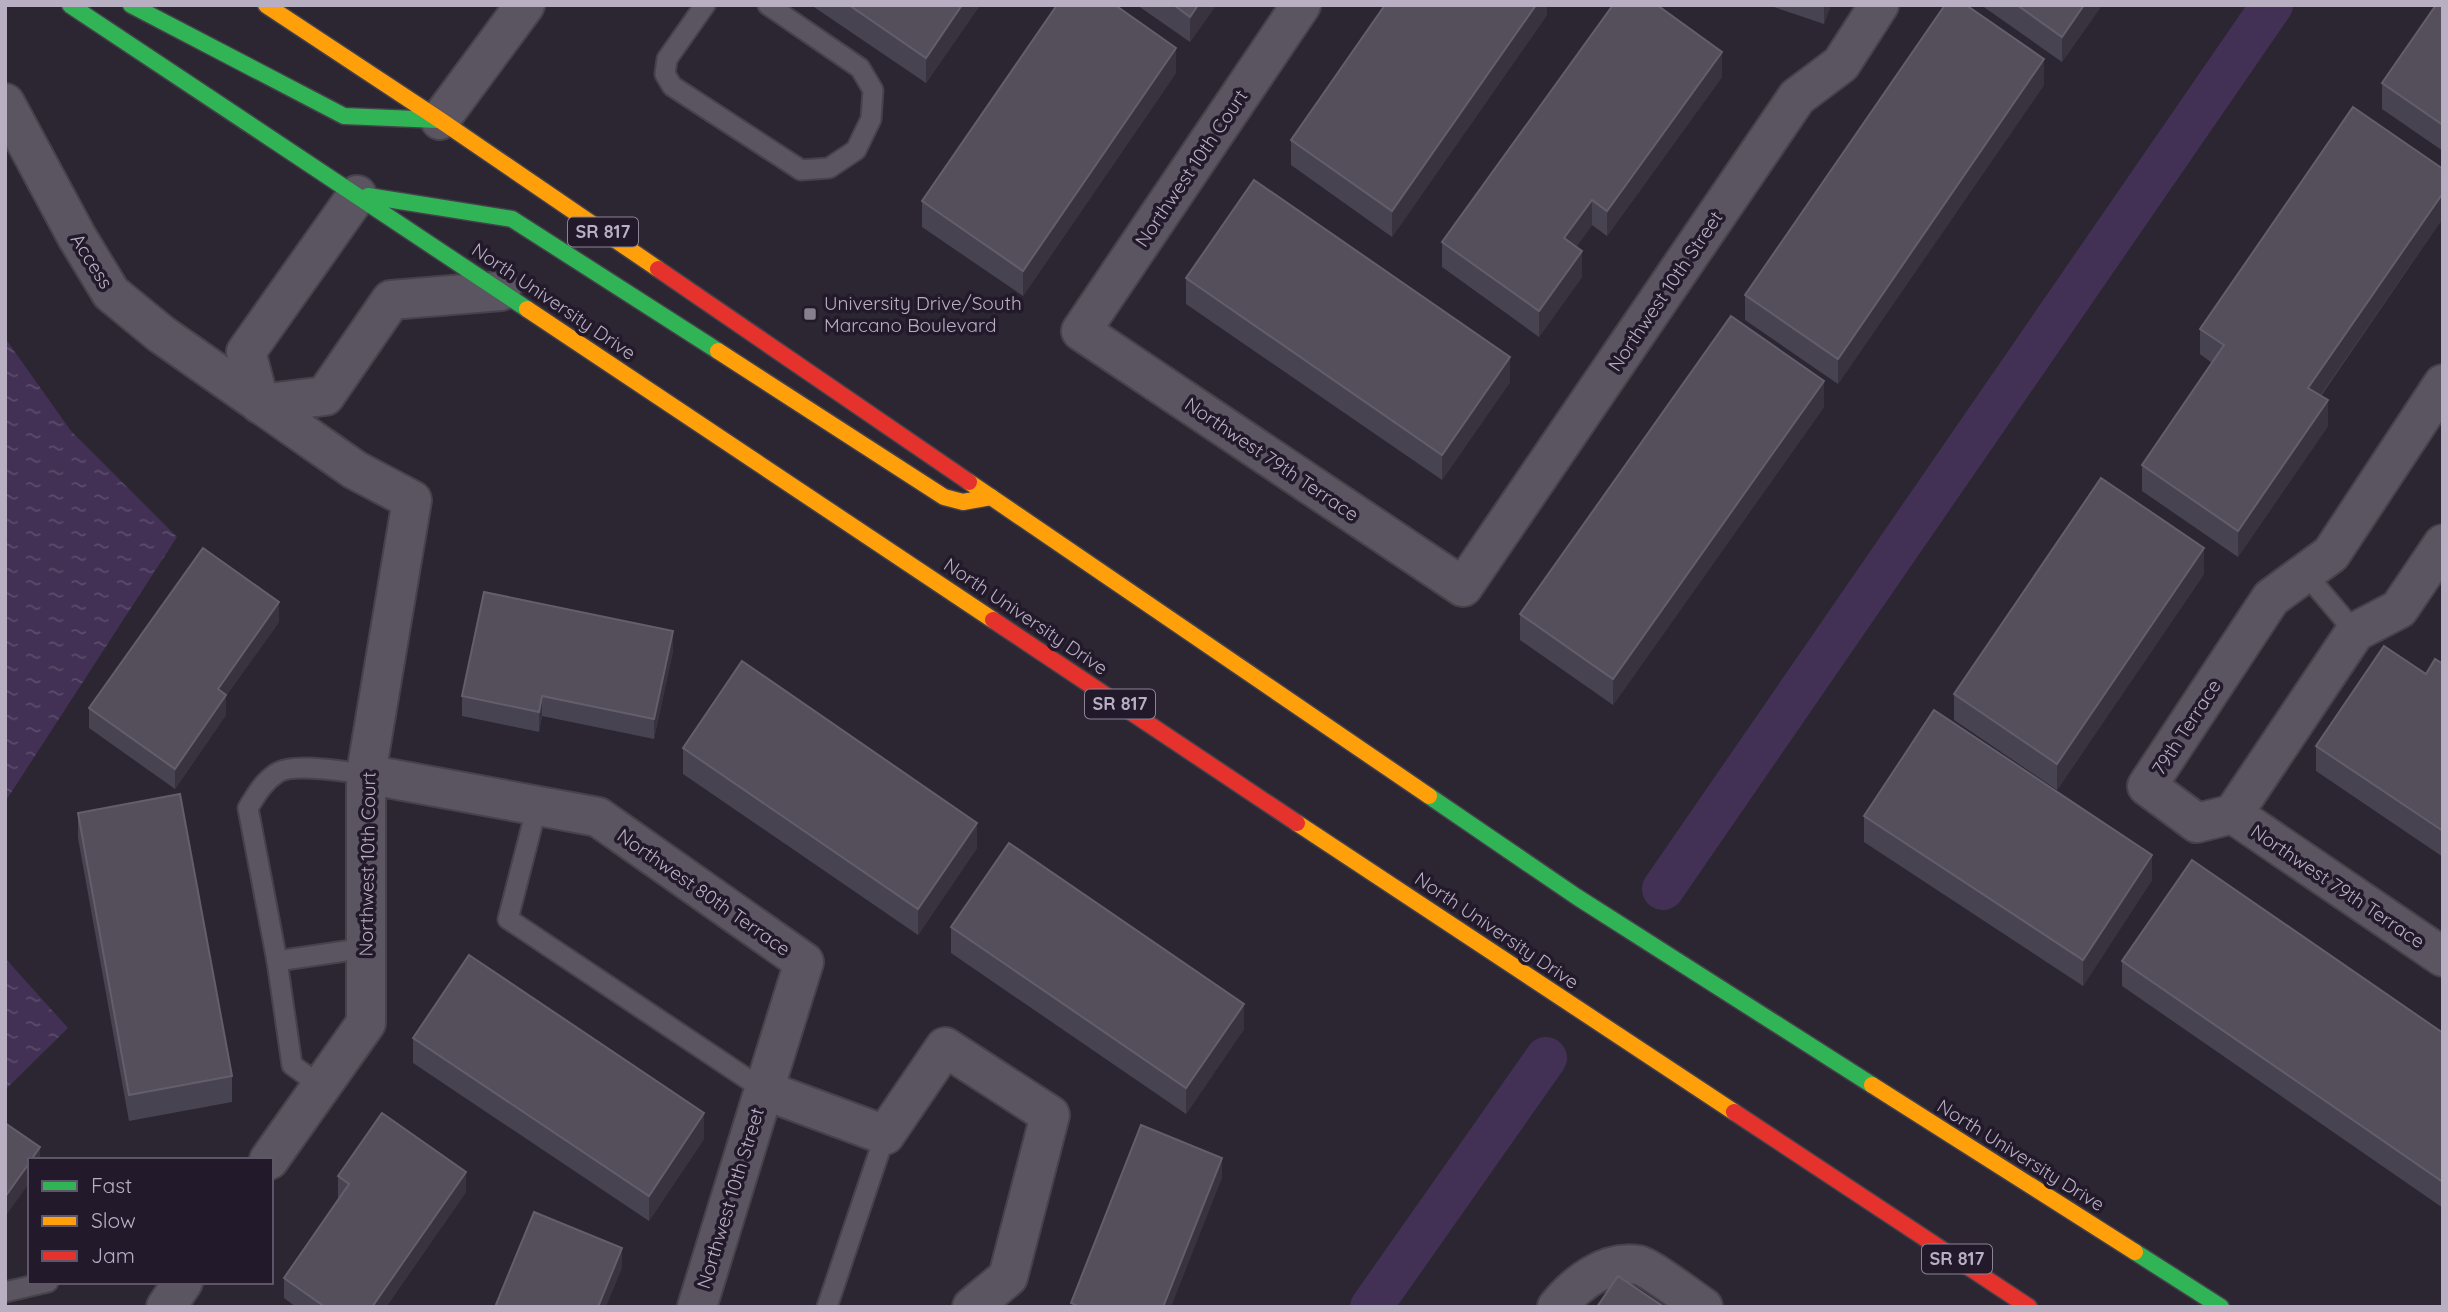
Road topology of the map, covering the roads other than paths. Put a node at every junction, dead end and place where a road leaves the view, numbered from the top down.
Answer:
1 (70, 5) edge
2 (131, 5) edge
3 (266, 5) edge
4 (525, 5) edge
5 (705, 5) edge
6 (768, 5) edge
7 (1301, 5) edge
8 (1880, 5) edge
9 (5, 103) edge
10 (440, 120) junction
11 (357, 195) junction
12 (501, 291) junction
13 (1081, 331) joint
14 (2443, 384) edge
15 (260, 404) junction
16 (991, 497) junction
17 (412, 500) joint
18 (2443, 544) edge
19 (2305, 573) junction
20 (1463, 587) joint
21 (2356, 632) junction
22 (366, 774) junction
23 (537, 806) junction
24 (2233, 814) junction
25 (366, 948) junction
26 (2443, 957) edge
27 (277, 961) junction
28 (321, 1086) junction
29 (764, 1090) junction
30 (885, 1135) junction
31 (270, 1158) edge
32 (39, 1284) edge
33 (182, 1284) edge
34 (5, 1292) edge
35 (166, 1307) edge
36 (697, 1307) edge
37 (827, 1307) edge
38 (972, 1307) edge
39 (1558, 1307) edge
40 (1703, 1307) edge
41 (2029, 1307) edge
42 (2221, 1307) edge

1 - 11 main road, North University Drive / SR 817
2 - 10 main road
3 - 10 main road, North University Drive / SR 817
4 - 10 street
5 - 6 lane
7 - 13 street, Northwest 10th Court
8 - 20 street, Northwest 10th Street
9 - 15 street, Access
10 - 16 main road, North University Drive / SR 817
11 - 12 main road, North University Drive / SR 817
11 - 15 street
11 - 16 main road
12 - 15 street
12 - 41 main road, North University Drive / SR 817
13 - 20 street, Northwest 79th Terrace
14 - 19 street, 79th Terrace
15 - 17 street, Access
16 - 42 main road, North University Drive / SR 817
17 - 22 street, Northwest 10th Court
18 - 21 street
19 - 21 lane
19 - 24 street, 79th Terrace
21 - 24 street
22 - 23 street, Northwest 80th Terrace
22 - 25 street, Northwest 10th Court
22 - 27 lane
23 - 29 lane
23 - 29 street, Northwest 80th Terrace
24 - 26 street, Northwest 79th Terrace
25 - 27 lane
25 - 28 street, Northwest 10th Court
27 - 28 lane
28 - 31 street, Northwest 10th Court
29 - 30 street
29 - 36 street, Northwest 10th Street
30 - 37 lane
30 - 38 street
32 - 34 lane
33 - 35 street
39 - 40 street

